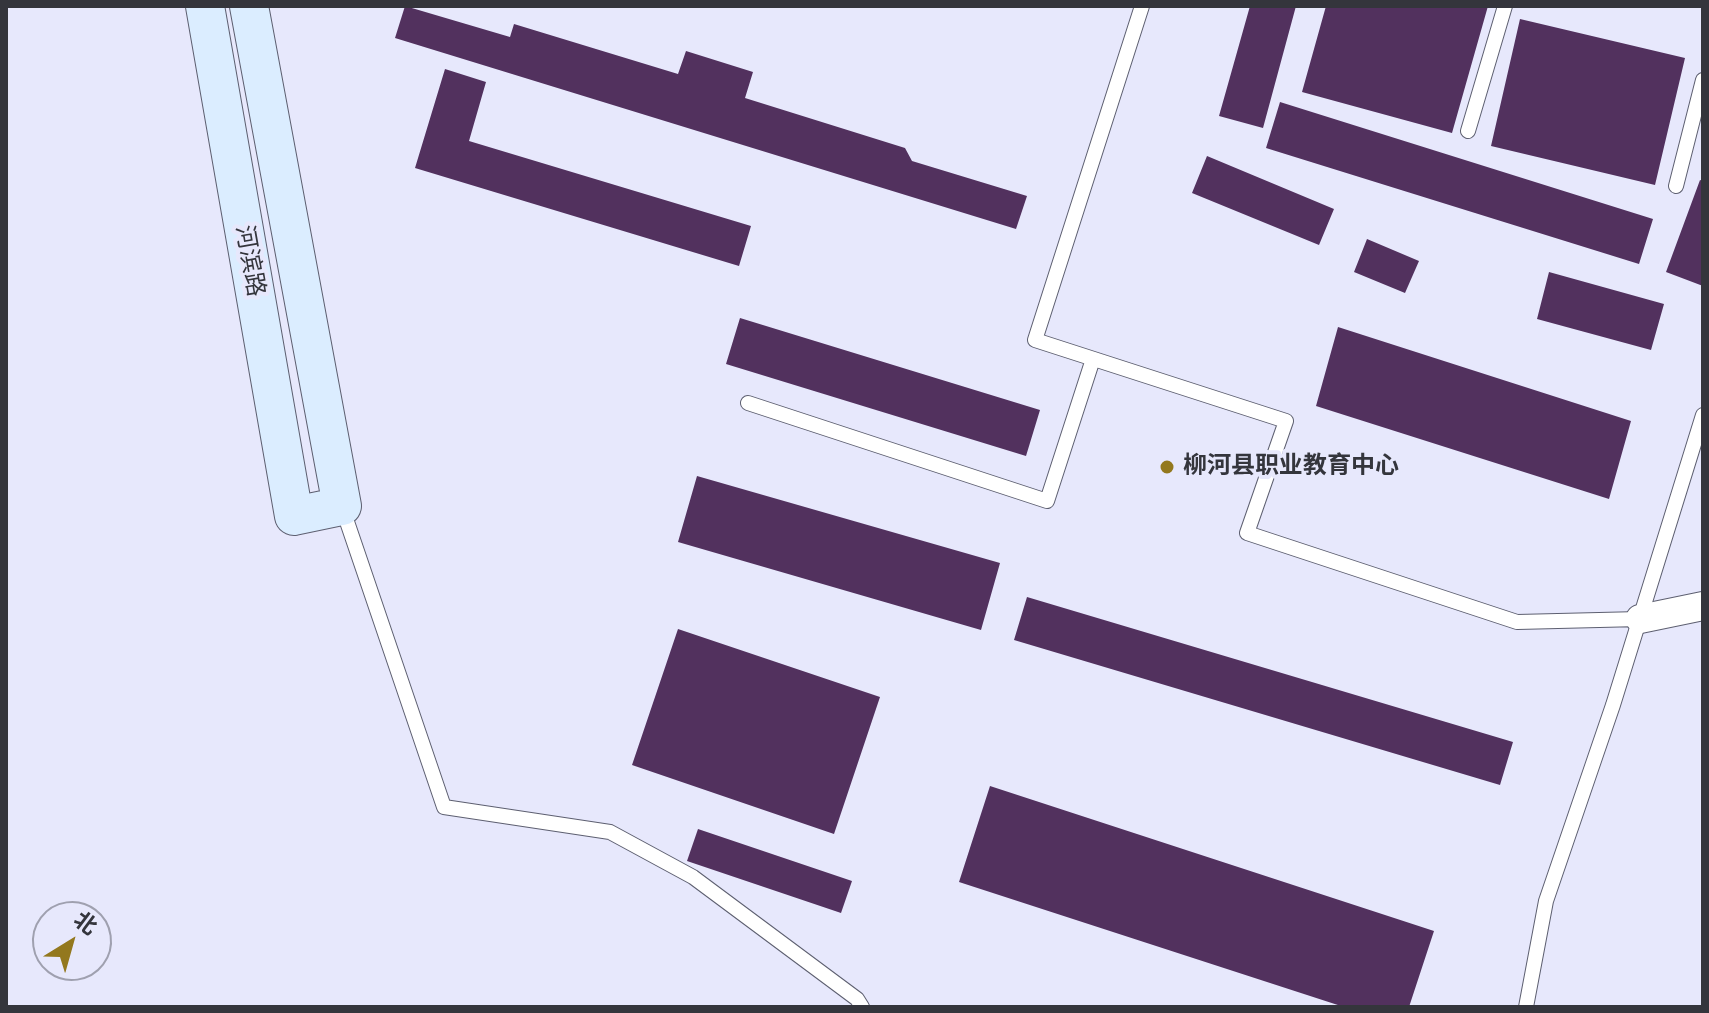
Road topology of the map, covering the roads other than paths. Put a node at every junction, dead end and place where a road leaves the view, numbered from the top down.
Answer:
1 (205, 6) edge
2 (249, 6) edge
3 (1142, 6) edge
4 (1505, 6) edge
5 (1703, 80) edge
6 (1468, 131) dead end
7 (1676, 186) dead end
8 (1093, 359) junction
9 (748, 403) dead end
10 (1703, 415) edge
11 (342, 506) junction
12 (1703, 606) edge
13 (1640, 619) junction
14 (862, 1007) edge
15 (1526, 1007) edge

1 - 11 street, 河滨路
2 - 11 street, 河滨路
3 - 8 lane
4 - 6 lane
5 - 7 lane
8 - 9 lane
8 - 13 lane
10 - 13 lane
11 - 14 lane
12 - 13 street
13 - 15 lane

